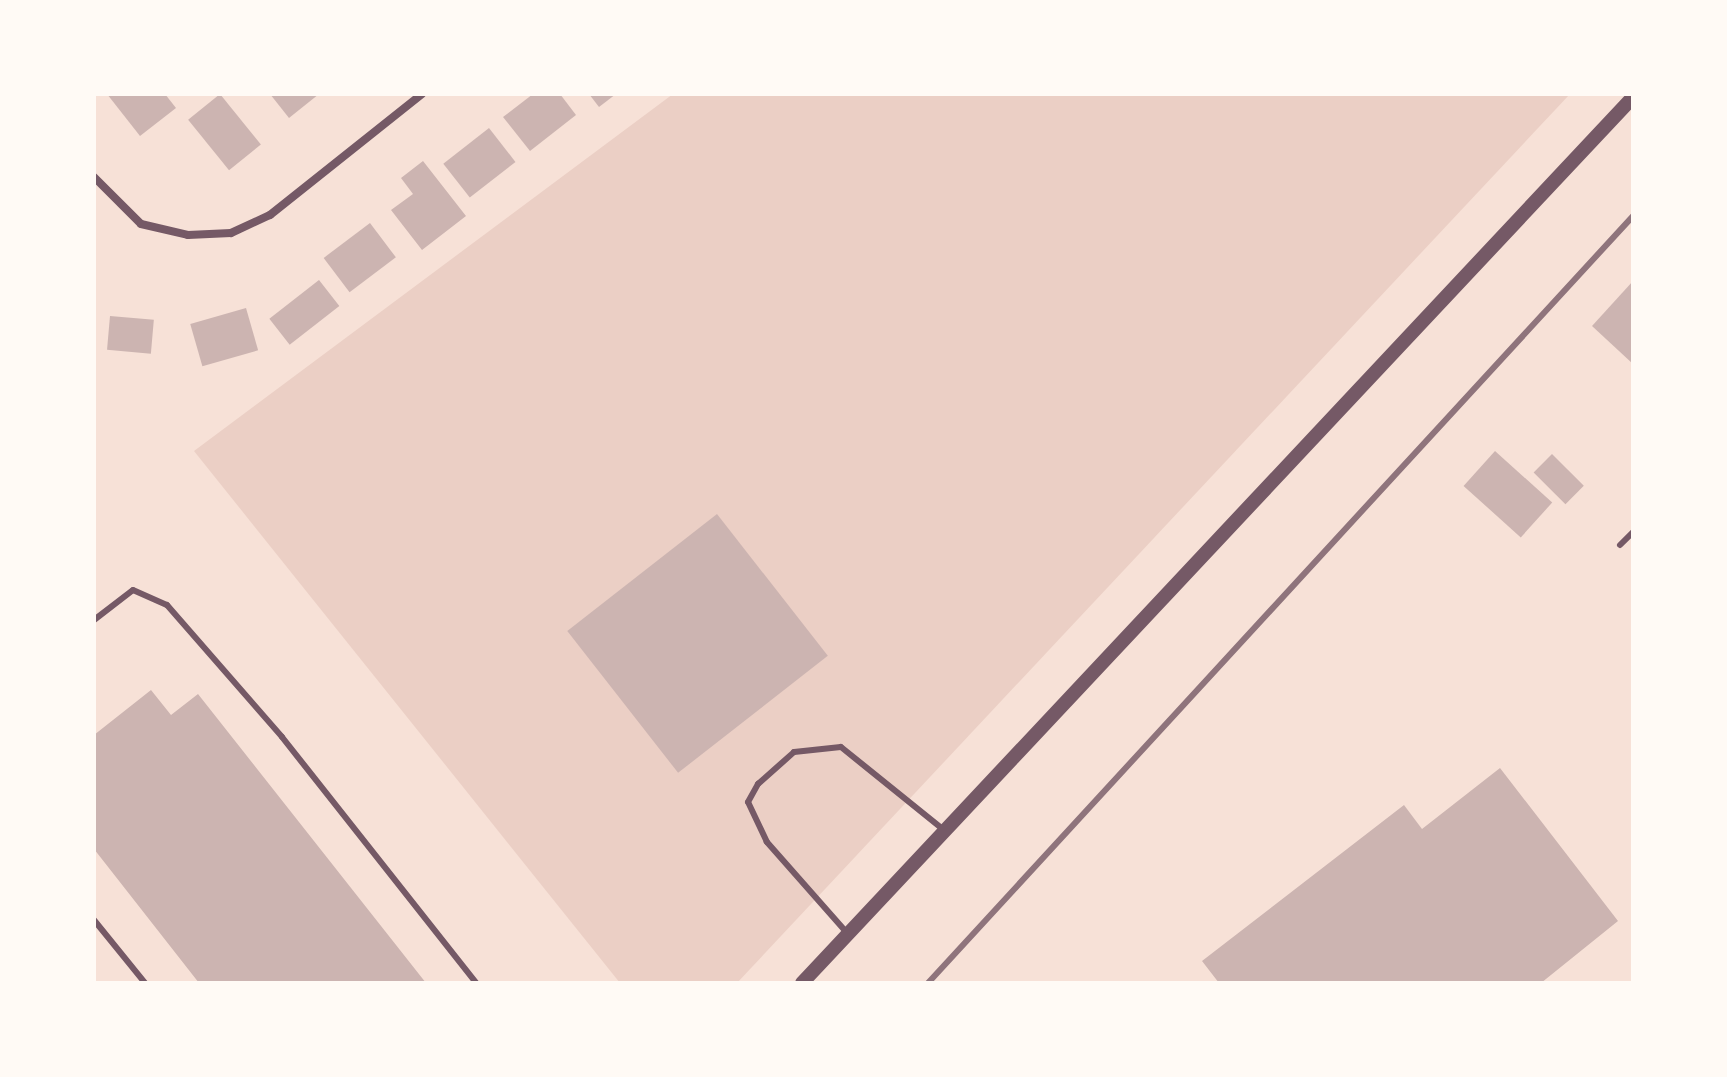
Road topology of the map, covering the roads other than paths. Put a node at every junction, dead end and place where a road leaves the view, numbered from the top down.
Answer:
1 (422, 94) edge
2 (1633, 97) edge
3 (94, 177) edge
4 (1633, 532) edge
5 (1620, 545) dead end
6 (94, 620) edge
7 (945, 831) junction
8 (94, 920) edge
9 (848, 934) junction
10 (145, 983) edge
11 (476, 983) edge
12 (802, 983) edge

1 - 3 street
2 - 7 street
4 - 5 lane
6 - 11 lane
7 - 9 street
7 - 9 lane
8 - 10 lane
9 - 12 street

